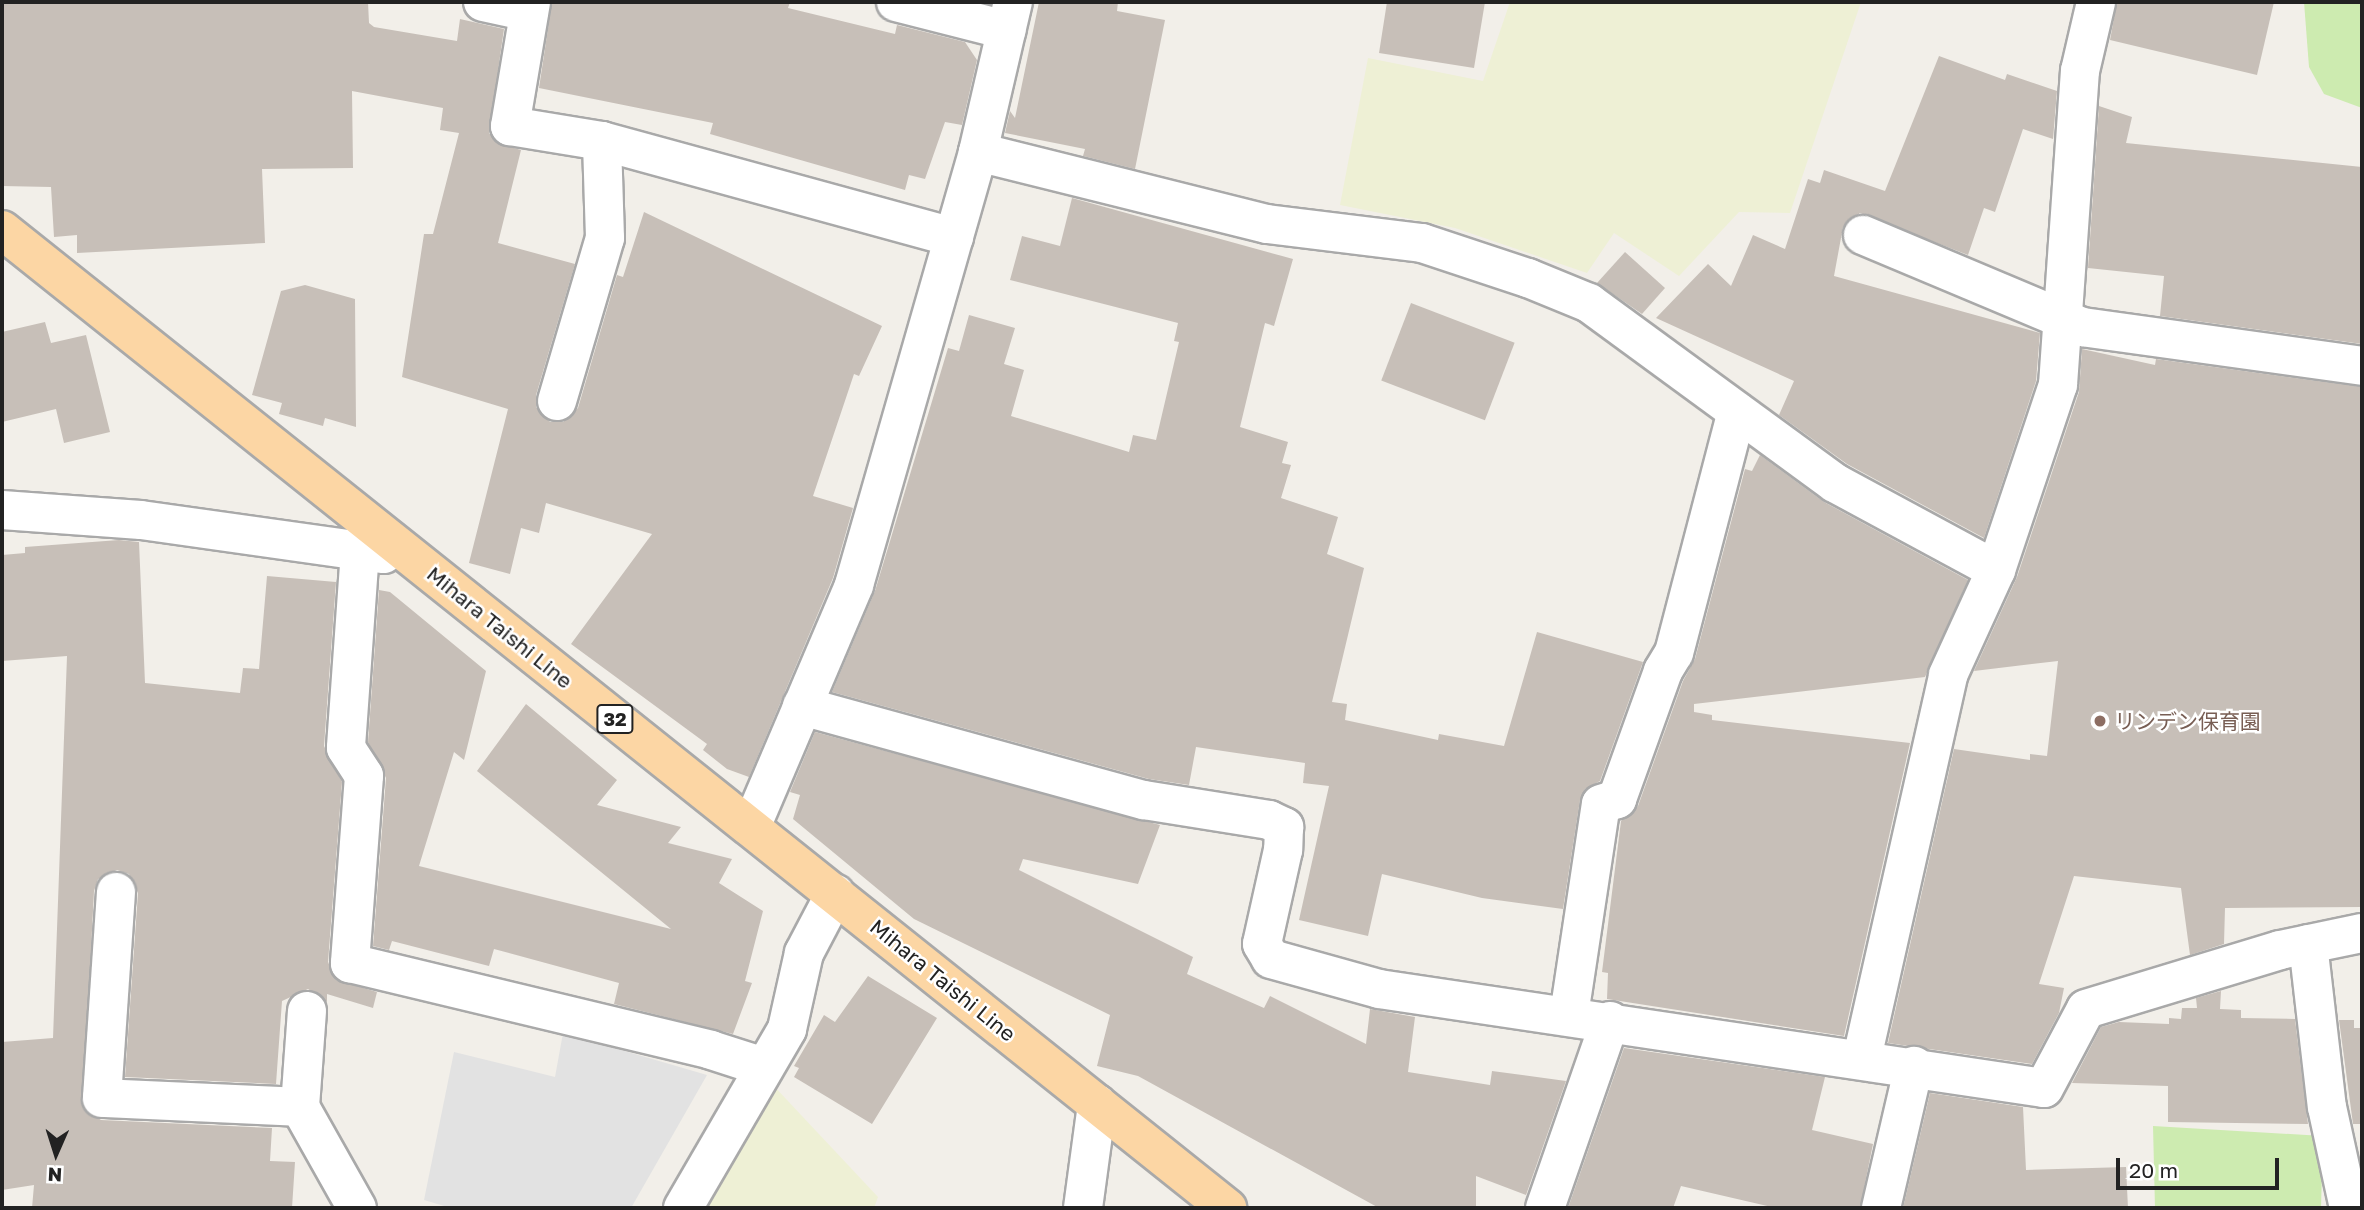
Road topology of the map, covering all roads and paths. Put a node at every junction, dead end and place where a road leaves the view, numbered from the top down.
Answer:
1 (483, 2) edge
2 (896, 2) edge
3 (2096, 2) edge
4 (530, 7) edge
5 (1010, 16) edge
6 (602, 141) junction
7 (978, 152) junction
8 (2, 230) edge
9 (1863, 235) dead end
10 (954, 237) junction
11 (2065, 320) junction
12 (2362, 366) edge
13 (556, 401) dead end
14 (1737, 412) junction
15 (2, 510) edge
16 (360, 551) junction
17 (413, 558) junction
18 (1996, 570) junction
19 (802, 706) junction
20 (751, 827) junction
21 (116, 892) dead end
22 (835, 894) junction
23 (2362, 933) edge
24 (2308, 944) junction
25 (307, 1012) dead end
26 (1569, 1015) junction
27 (1610, 1021) junction
28 (1862, 1058) junction
29 (1914, 1066) junction
30 (764, 1067) junction
31 (1097, 1104) junction
32 (300, 1107) junction
33 (356, 1208) edge
34 (683, 1208) edge
35 (1083, 1208) edge
36 (1227, 1208) edge
37 (1545, 1208) edge
38 (1881, 1208) edge
39 (2349, 1208) edge

1 - 4 street
2 - 5 street
3 - 11 street
4 - 6 street
5 - 7 street
6 - 10 street
6 - 13 street
7 - 10 street
7 - 14 street
8 - 17 main road, Mihara Taishi Line / 32
9 - 11 street
10 - 19 street
11 - 12 street
11 - 18 street
14 - 18 street
14 - 26 street
15 - 16 street
16 - 17 street
16 - 30 street
17 - 20 main road, Mihara Taishi Line / 32
18 - 28 street
19 - 20 street
19 - 26 street
20 - 22 main road, Mihara Taishi Line / 32
21 - 32 street
22 - 30 street
22 - 31 main road, Mihara Taishi Line / 32
23 - 24 street
24 - 29 street
24 - 39 street
25 - 32 street
26 - 27 street
27 - 28 street
27 - 37 street
28 - 29 street
29 - 38 street
30 - 34 street
31 - 35 street
31 - 36 main road, Mihara Taishi Line / 32
32 - 33 street

